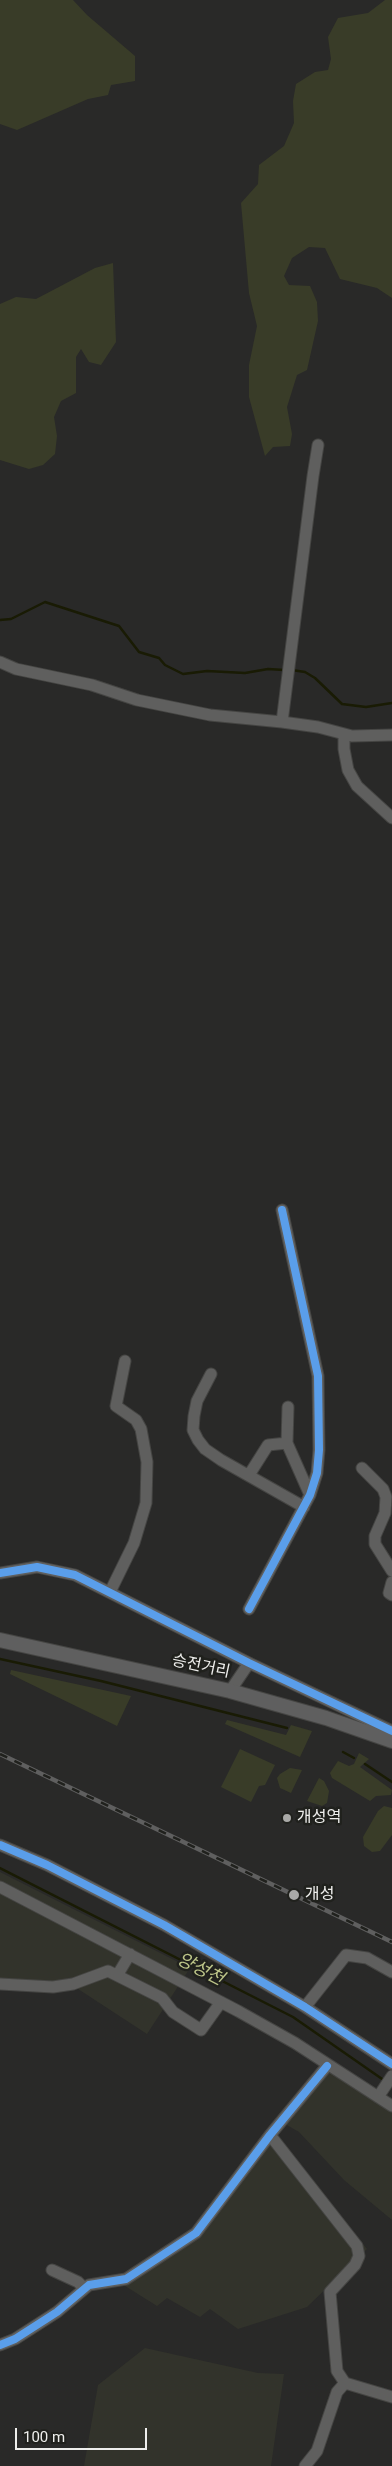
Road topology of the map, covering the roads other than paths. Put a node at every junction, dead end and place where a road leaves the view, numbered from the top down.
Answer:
1 (318, 445) dead end
2 (0, 662) edge
3 (282, 722) junction
4 (344, 735) junction
5 (392, 735) edge
6 (392, 818) edge
7 (282, 1210) dead end
8 (125, 1361) dead end
9 (211, 1374) dead end
10 (288, 1407) dead end
11 (287, 1444) junction
12 (362, 1468) dead end
13 (248, 1475) junction
14 (310, 1495) junction
15 (304, 1507) junction
16 (392, 1571) edge
17 (0, 1572) edge
18 (392, 1582) edge
19 (110, 1592) junction
20 (392, 1595) edge
21 (249, 1609) dead end
22 (0, 1640) edge
23 (249, 1663) junction
24 (230, 1691) junction
25 (390, 1735) edge
26 (0, 1845) edge
27 (0, 1886) edge
28 (130, 1954) junction
29 (392, 1972) edge
30 (118, 1974) junction
31 (0, 1984) edge
32 (15, 1986) junction
33 (0, 1993) edge
34 (222, 2002) junction
35 (305, 2007) junction
36 (392, 2064) edge
37 (327, 2066) junction
38 (392, 2076) edge
39 (381, 2094) junction
40 (392, 2106) edge
41 (270, 2135) junction
42 (52, 2270) dead end
43 (84, 2288) junction
44 (0, 2345) edge
45 (345, 2383) junction
46 (392, 2397) edge
47 (304, 2466) edge

1 - 3 street
2 - 3 street
3 - 4 street
4 - 5 street
4 - 6 street
7 - 14 street
8 - 19 street
9 - 13 street
10 - 11 street
11 - 13 street
11 - 14 street
12 - 16 street
13 - 15 street
14 - 15 street
15 - 21 street
17 - 19 street
18 - 20 street
19 - 23 street
22 - 24 main road, 승전거리
23 - 24 street
23 - 25 street
24 - 25 main road, 승전거리
26 - 35 street
27 - 28 street
28 - 30 street
28 - 34 street
29 - 35 street
30 - 32 street
30 - 34 street
31 - 32 street
32 - 33 street
34 - 37 street
35 - 36 street
37 - 39 street
37 - 41 street
38 - 39 street
39 - 40 street
41 - 43 street
41 - 45 street
42 - 43 street
43 - 44 street
45 - 46 street
45 - 47 street

